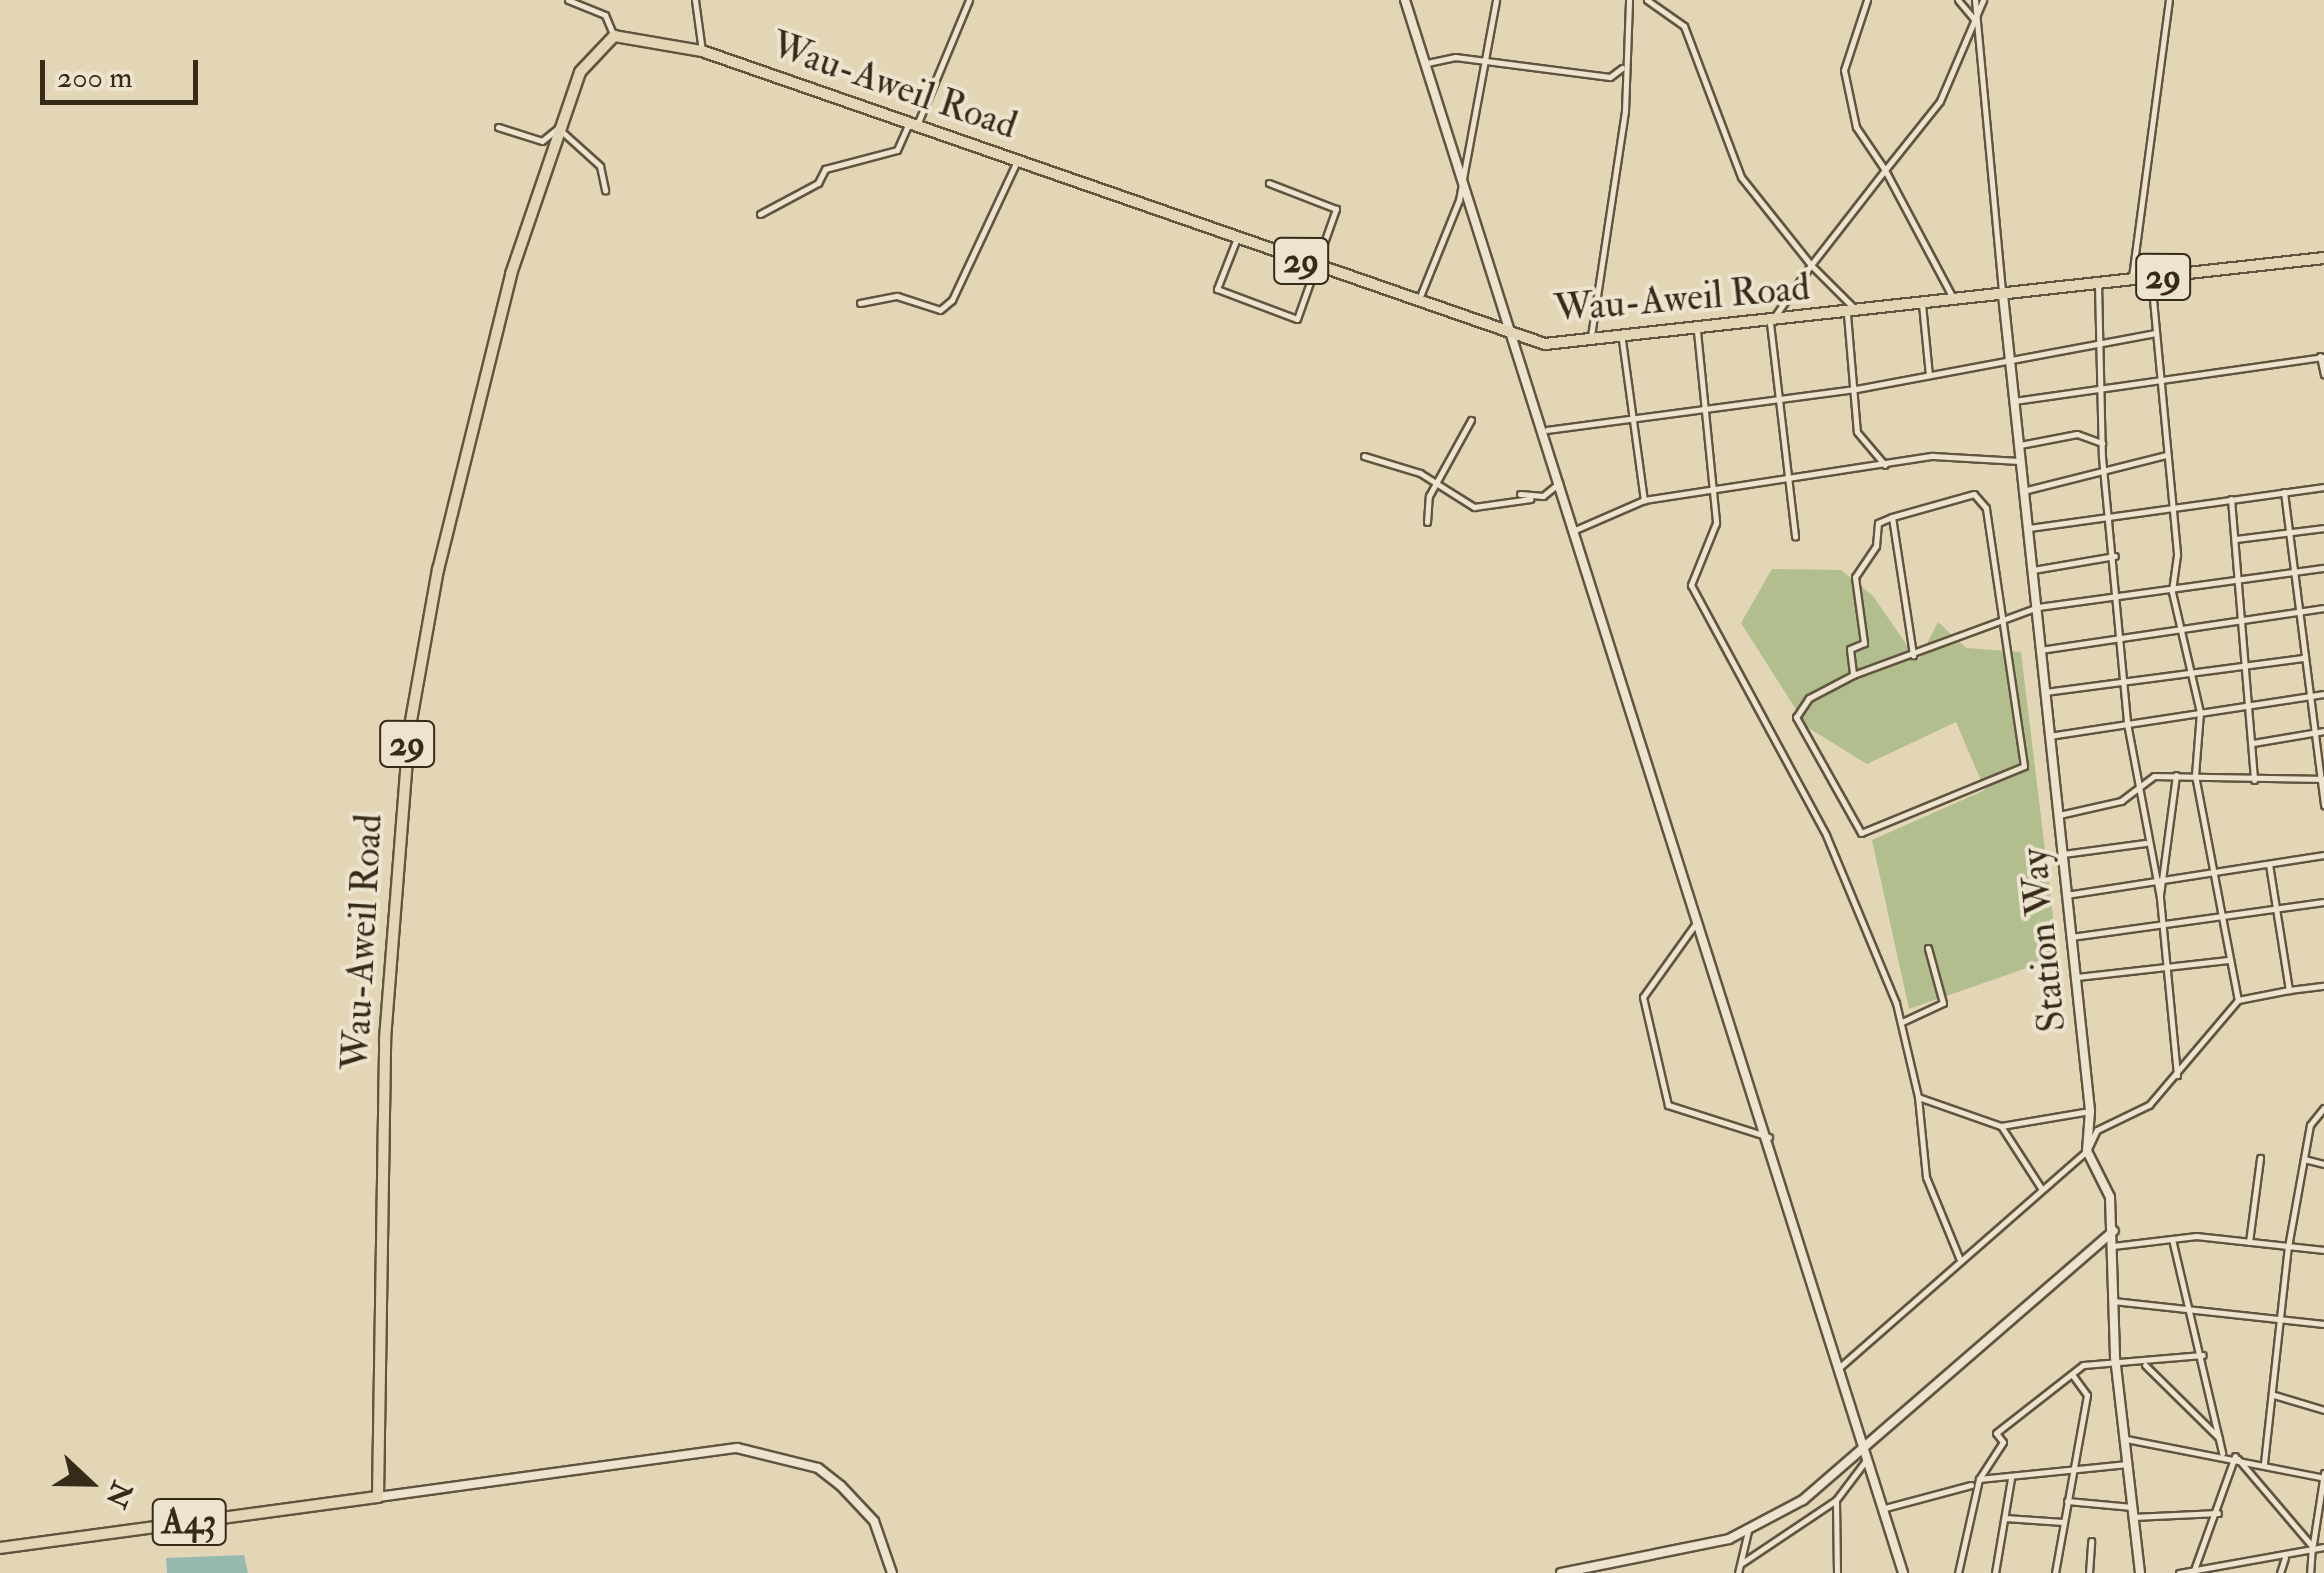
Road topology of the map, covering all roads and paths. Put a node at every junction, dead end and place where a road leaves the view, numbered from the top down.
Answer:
1 (568, 0) edge
2 (695, 0) edge
3 (970, 0) edge
4 (1405, 0) edge
5 (1496, 0) edge
6 (1629, 0) edge
7 (1647, 0) edge
8 (1867, 0) edge
9 (1958, 0) edge
10 (1975, 0) edge
11 (1983, 0) edge
12 (2169, 0) edge
13 (1977, 22) junction
14 (614, 36) junction
15 (702, 51) junction
16 (1489, 62) junction
17 (1427, 63) junction
18 (1622, 68) junction
19 (913, 124) junction
20 (498, 127) dead end
21 (558, 128) junction
22 (1018, 160) junction
23 (1886, 170) junction
24 (1464, 181) junction
25 (1269, 183) dead end
26 (606, 190) dead end
27 (760, 214) dead end
28 (1237, 238) junction
29 (2324, 260) edge
30 (1811, 264) junction
31 (1316, 266) junction
32 (2151, 278) junction
33 (2131, 280) junction
34 (2098, 284) junction
35 (2002, 295) junction
36 (1954, 300) junction
37 (1418, 301) junction
38 (860, 303) dead end
39 (1922, 304) junction
40 (1853, 313) junction
41 (1770, 323) junction
42 (1697, 332) junction
43 (2156, 333) junction
44 (1517, 336) junction
45 (1622, 340) junction
46 (1591, 344) junction
47 (2096, 345) junction
48 (2322, 357) edge
49 (2011, 361) junction
50 (1930, 375) junction
51 (2324, 375) edge
52 (2160, 376) junction
53 (2097, 387) junction
54 (1856, 389) junction
55 (1782, 397) junction
56 (2014, 402) junction
57 (1703, 408) junction
58 (1632, 418) junction
59 (1471, 420) dead end
60 (1547, 430) junction
61 (2103, 444) junction
62 (2017, 446) junction
63 (2166, 455) junction
64 (1364, 456) dead end
65 (2019, 462) junction
66 (1885, 466) junction
67 (2104, 471) junction
68 (1561, 481) junction
69 (1434, 483) junction
70 (1789, 485) junction
71 (2324, 487) edge
72 (2023, 491) junction
73 (2284, 492) junction
74 (1714, 493) junction
75 (1520, 494) dead end
76 (1530, 499) junction
77 (2230, 499) junction
78 (1644, 500) junction
79 (2173, 504) junction
80 (2110, 516) junction
81 (1892, 518) junction
82 (1426, 522) dead end
83 (2029, 528) junction
84 (2324, 528) edge
85 (1575, 530) junction
86 (2288, 533) junction
87 (1795, 537) dead end
88 (2236, 539) junction
89 (2115, 556) junction
90 (2324, 568) edge
91 (2033, 570) junction
92 (2294, 574) junction
93 (2237, 582) junction
94 (2172, 592) junction
95 (2118, 597) junction
96 (2038, 607) junction
97 (2324, 608) edge
98 (2299, 612) junction
99 (2004, 620) junction
100 (2239, 621) junction
101 (2178, 632) junction
102 (2120, 638) junction
103 (2040, 650) junction
104 (1913, 654) junction
105 (2305, 658) junction
106 (2244, 663) junction
107 (2184, 670) junction
108 (1854, 676) junction
109 (2126, 678) junction
110 (2045, 692) junction
111 (2324, 694) edge
112 (2306, 698) junction
113 (2249, 706) junction
114 (2200, 712) junction
115 (2128, 723) junction
116 (2324, 731) edge
117 (2312, 734) junction
118 (2050, 736) junction
119 (2254, 743) junction
120 (2176, 775) junction
121 (2196, 775) junction
122 (2320, 779) edge
123 (2254, 780) junction
124 (2135, 790) junction
125 (2324, 806) edge
126 (2059, 815) junction
127 (2144, 843) junction
128 (2062, 854) junction
129 (2324, 855) edge
130 (2270, 864) junction
131 (2214, 870) junction
132 (2156, 880) junction
133 (2066, 895) junction
134 (2324, 902) edge
135 (2276, 906) junction
136 (2220, 913) junction
137 (1699, 921) junction
138 (2160, 922) junction
139 (2071, 937) junction
140 (1928, 948) dead end
141 (2228, 960) junction
142 (2162, 965) junction
143 (2076, 978) junction
144 (2324, 986) edge
145 (2289, 990) junction
146 (2238, 1000) junction
147 (1902, 1022) junction
148 (2176, 1076) junction
149 (1918, 1097) junction
150 (2324, 1108) edge
151 (2090, 1111) junction
152 (2001, 1126) junction
153 (1769, 1136) junction
154 (2087, 1150) junction
155 (2260, 1158) dead end
156 (2304, 1159) junction
157 (2324, 1164) edge
158 (2042, 1188) junction
159 (2114, 1230) junction
160 (2172, 1239) junction
161 (2249, 1242) junction
162 (2114, 1246) junction
163 (2288, 1247) junction
164 (2324, 1250) edge
165 (1960, 1260) junction
166 (2112, 1301) junction
167 (2194, 1310) junction
168 (2280, 1318) junction
169 (2324, 1324) edge
170 (2203, 1355) junction
171 (2115, 1357) junction
172 (2145, 1365) junction
173 (1841, 1366) junction
174 (2071, 1373) junction
175 (2274, 1395) junction
176 (2324, 1410) edge
177 (2123, 1439) junction
178 (2221, 1440) junction
179 (2222, 1453) junction
180 (1866, 1455) junction
181 (2235, 1456) junction
182 (2264, 1462) junction
183 (2128, 1464) junction
184 (2073, 1470) junction
185 (2323, 1476) edge
186 (2011, 1478) junction
187 (1979, 1480) junction
188 (1971, 1485) junction
189 (378, 1497) junction
190 (1836, 1500) junction
191 (2068, 1502) junction
192 (1885, 1508) junction
193 (2133, 1512) junction
194 (2218, 1513) junction
195 (2005, 1518) junction
196 (2064, 1522) junction
197 (1748, 1532) junction
198 (2091, 1542) dead end
199 (2312, 1546) junction
200 (2324, 1546) edge
201 (0, 1548) edge
202 (2285, 1558) junction
203 (1742, 1562) junction
204 (2238, 1570) edge
205 (2193, 1572) edge
206 (892, 1573) edge
207 (1561, 1573) edge
208 (1738, 1573) edge
209 (1837, 1573) edge
210 (1902, 1573) edge
211 (1958, 1573) edge
212 (1995, 1573) edge
213 (2055, 1573) edge
214 (2089, 1573) edge
215 (2140, 1573) edge
216 (2179, 1573) edge
217 (2280, 1573) edge
218 (2310, 1573) edge

1 - 14 street
2 - 15 street
3 - 19 street
4 - 17 street
5 - 16 street
6 - 18 street
7 - 30 street
8 - 23 street
9 - 13 street
10 - 13 street
11 - 13 street
12 - 33 street
13 - 23 street
13 - 35 street
14 - 15 main road, Wau-Aweil Road / 29
14 - 21 main road, Wau-Aweil Road / 29
15 - 19 main road, Wau-Aweil Road / 29
16 - 17 street
16 - 18 street
16 - 24 street
17 - 24 street
18 - 46 street
19 - 22 main road, Wau-Aweil Road / 29
19 - 27 street
20 - 21 street
21 - 26 street
21 - 189 main road, Wau-Aweil Road / 29
22 - 28 main road, Wau-Aweil Road / 29
22 - 38 street
23 - 30 street
23 - 36 street
24 - 37 street
24 - 44 street
25 - 31 street
28 - 31 main road, Wau-Aweil Road / 29
28 - 31 street
29 - 32 main road, Wau-Aweil Road / 29
30 - 40 street
30 - 41 street
31 - 37 main road, Wau-Aweil Road / 29
32 - 33 main road, Wau-Aweil Road / 29
32 - 43 street
33 - 34 main road, Wau-Aweil Road / 29
34 - 35 main road, Wau-Aweil Road / 29
34 - 47 street
35 - 36 main road, Wau-Aweil Road / 29
35 - 49 street, Station Way
36 - 39 main road, Wau-Aweil Road / 29
37 - 44 main road, Wau-Aweil Road / 29
39 - 40 main road, Wau-Aweil Road / 29
39 - 50 street
40 - 41 main road, Wau-Aweil Road / 29
40 - 54 street
41 - 42 main road, Wau-Aweil Road / 29
41 - 55 street
42 - 45 main road, Wau-Aweil Road / 29
42 - 57 street
43 - 47 street
43 - 52 street
44 - 46 main road, Wau-Aweil Road / 29
44 - 60 street
45 - 46 main road, Wau-Aweil Road / 29
45 - 58 street
47 - 49 street
47 - 53 street
48 - 51 street
48 - 52 street
49 - 50 street
49 - 56 street, Station Way
50 - 54 street
52 - 53 street
52 - 63 street
53 - 56 street
53 - 61 street
54 - 55 street
54 - 66 street
55 - 57 street
55 - 70 street
56 - 62 street, Station Way
57 - 58 street
57 - 74 street
58 - 60 street
58 - 78 street
59 - 69 street
60 - 68 street
61 - 62 street
61 - 67 street
62 - 65 street, Station Way
63 - 67 street
63 - 79 street
64 - 69 street
65 - 66 street
65 - 72 street, Station Way
66 - 70 street
67 - 72 street
67 - 80 street
68 - 76 street
68 - 85 street
69 - 76 street
69 - 82 street
70 - 74 street
70 - 87 street
71 - 73 street
72 - 83 street, Station Way
73 - 77 street
73 - 86 street
74 - 78 street
74 - 147 street
75 - 76 street
77 - 79 street
77 - 88 street
78 - 85 street
79 - 80 street
79 - 94 street
80 - 83 street
80 - 89 street
81 - 99 street
81 - 104 street
81 - 108 street
83 - 91 street, Station Way
84 - 86 street
85 - 137 street
86 - 88 street
86 - 92 street
88 - 93 street
89 - 91 street
89 - 95 street
90 - 92 street
91 - 96 street, Station Way
92 - 93 street
92 - 98 street
93 - 94 street
93 - 100 street
94 - 95 street
94 - 101 street
95 - 96 street
95 - 102 street
96 - 99 street
96 - 103 street, Station Way
97 - 98 street
98 - 100 street
98 - 105 street
99 - 104 street
99 - 108 street
100 - 101 street
100 - 106 street
101 - 102 street
101 - 107 street
102 - 103 street
102 - 109 street
103 - 110 street, Station Way
104 - 108 street
105 - 106 street
105 - 112 street
106 - 107 street
106 - 113 street
107 - 109 street
107 - 114 street
109 - 110 street
109 - 115 street
110 - 118 street, Station Way
111 - 112 street
112 - 113 street
112 - 117 street
113 - 114 street
113 - 119 street
114 - 115 street
114 - 121 street
115 - 118 street
115 - 124 street
116 - 117 street
117 - 119 street
117 - 122 street
118 - 126 street, Station Way
119 - 123 street
120 - 121 street
120 - 124 street
120 - 132 street
121 - 123 street
121 - 131 street
122 - 123 street
122 - 125 street
124 - 126 street
124 - 127 street
126 - 128 street, Station Way
127 - 128 street
127 - 132 street
128 - 133 street, Station Way
129 - 130 street
130 - 131 street
130 - 135 street
131 - 132 street
131 - 136 street
132 - 133 street
132 - 138 street
133 - 139 street, Station Way
134 - 135 street
135 - 136 street
135 - 145 street
136 - 138 street
136 - 141 street
137 - 153 street
137 - 153 street
138 - 139 street
138 - 142 street
139 - 143 street, Station Way
140 - 147 street
141 - 142 street
141 - 146 street
142 - 143 street
142 - 148 street
143 - 151 street, Station Way
144 - 145 street
145 - 146 street
146 - 148 street
147 - 149 street
148 - 154 street
149 - 152 street
149 - 165 street
150 - 156 street
151 - 152 street
151 - 154 street, Station Way
152 - 158 street
153 - 173 street
154 - 158 street
154 - 159 street
155 - 161 street
156 - 157 street
156 - 163 street
158 - 165 street
159 - 162 street
159 - 180 street
160 - 161 street
160 - 162 street
160 - 167 street
161 - 163 street
162 - 166 street
163 - 164 street
163 - 168 street
165 - 173 street
166 - 167 street
166 - 171 street
167 - 168 street
167 - 170 street
168 - 169 street
168 - 175 street
170 - 172 street
170 - 178 street
171 - 172 street
171 - 174 street
171 - 177 street
172 - 178 street
173 - 180 street
174 - 184 street
174 - 187 street
175 - 176 street
175 - 182 street
177 - 179 street
177 - 183 street
178 - 179 street
179 - 181 street
180 - 190 street
180 - 192 street
180 - 197 street
181 - 182 street
181 - 194 street
181 - 199 street
182 - 185 street
183 - 184 street
183 - 193 street
184 - 186 street
184 - 191 street
185 - 199 street
186 - 187 street
186 - 195 street
187 - 188 street
188 - 192 street
188 - 211 street
189 - 201 main road, A43
189 - 206 street
190 - 203 street
190 - 209 street
191 - 193 street
191 - 196 street
192 - 210 street
193 - 194 street
193 - 215 street
194 - 205 street
195 - 196 street
195 - 212 street
196 - 213 street
197 - 203 street
197 - 207 street
198 - 214 street
199 - 200 street
199 - 202 street
199 - 218 street
202 - 204 street
202 - 217 street
203 - 208 street
204 - 205 street
205 - 216 street

